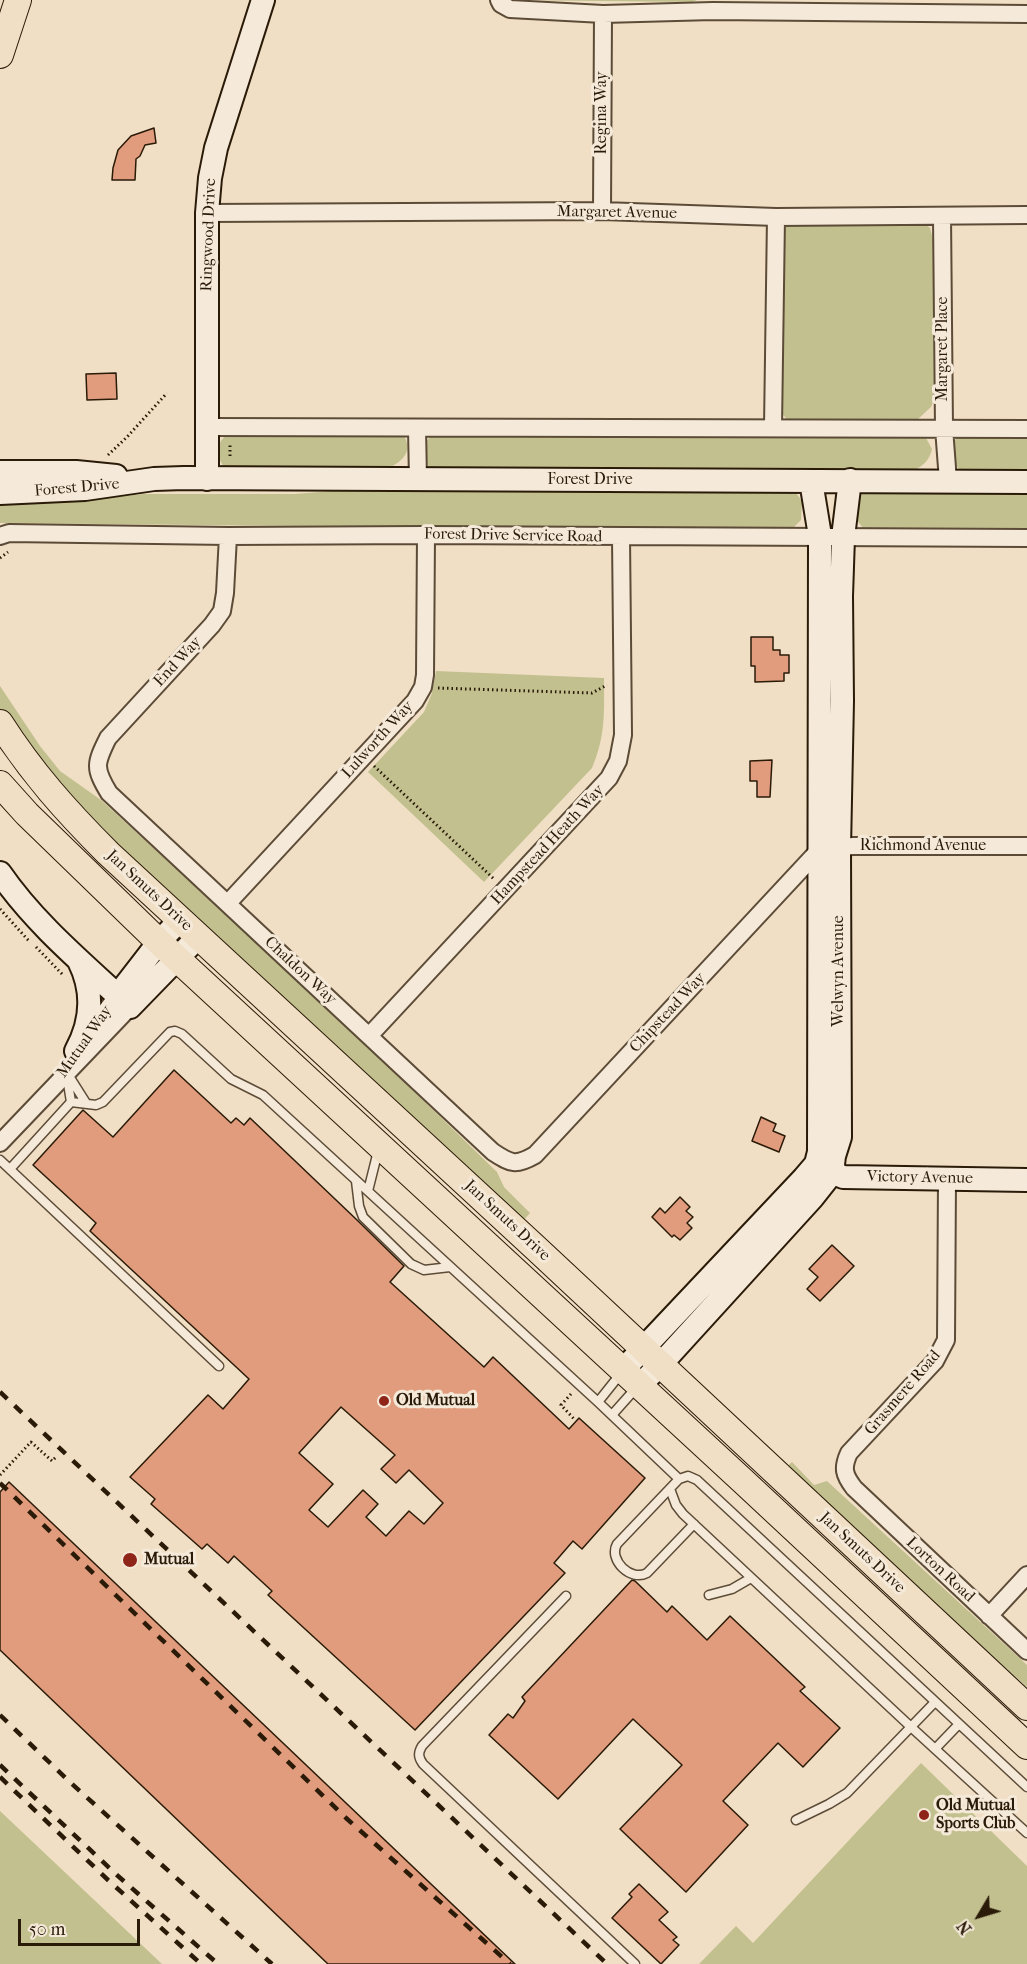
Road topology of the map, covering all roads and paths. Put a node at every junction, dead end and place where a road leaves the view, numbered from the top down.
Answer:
1 (18, 0) edge
2 (263, 0) edge
3 (499, 0) edge
4 (713, 6) edge
5 (870, 6) edge
6 (603, 14) junction
7 (1027, 14) edge
8 (0, 55) edge
9 (602, 211) junction
10 (207, 213) junction
11 (1027, 215) edge
12 (942, 216) junction
13 (776, 217) junction
14 (167, 393) dead end
15 (207, 427) junction
16 (773, 427) junction
17 (417, 428) junction
18 (944, 428) junction
19 (1027, 429) edge
20 (230, 436) dead end
21 (108, 455) dead end
22 (230, 456) dead end
23 (0, 472) edge
24 (207, 478) junction
25 (154, 479) junction
26 (418, 480) junction
27 (850, 480) junction
28 (811, 481) junction
29 (948, 481) junction
30 (1027, 482) edge
31 (0, 493) edge
32 (426, 535) junction
33 (0, 536) edge
34 (228, 536) junction
35 (820, 536) junction
36 (621, 537) junction
37 (843, 537) junction
38 (1027, 538) edge
39 (621, 677) junction
40 (423, 687) junction
41 (831, 699) junction
42 (0, 723) edge
43 (358, 763) junction
44 (98, 775) joint
45 (0, 784) edge
46 (1027, 846) edge
47 (829, 849) junction
48 (0, 873) edge
49 (507, 890) junction
50 (228, 903) junction
51 (0, 909) edge
52 (180, 920) junction
53 (198, 937) junction
54 (168, 950) junction
55 (77, 956) junction
56 (67, 979) dead end
57 (124, 1001) junction
58 (369, 1036) junction
59 (76, 1051) junction
60 (67, 1073) junction
61 (53, 1088) junction
62 (71, 1102) junction
63 (86, 1103) junction
64 (840, 1137) junction
65 (0, 1143) edge
66 (380, 1145) junction
67 (0, 1160) edge
68 (508, 1162) joint
69 (824, 1168) junction
70 (10, 1169) junction
71 (867, 1176) junction
72 (947, 1180) junction
73 (1027, 1180) edge
74 (356, 1181) junction
75 (368, 1191) junction
76 (450, 1267) junction
77 (652, 1356) junction
78 (219, 1366) dead end
79 (631, 1378) junction
80 (575, 1390) dead end
81 (598, 1402) junction
82 (612, 1415) junction
83 (575, 1420) dead end
84 (56, 1457) dead end
85 (0, 1475) edge
86 (679, 1479) junction
87 (854, 1488) joint
88 (670, 1489) junction
89 (694, 1524) junction
90 (1027, 1575) edge
91 (752, 1578) junction
92 (709, 1595) dead end
93 (566, 1596) dead end
94 (989, 1616) junction
95 (1027, 1651) edge
96 (935, 1702) junction
97 (1027, 1707) edge
98 (959, 1724) junction
99 (911, 1727) junction
100 (1027, 1746) edge
101 (935, 1749) junction
102 (1027, 1787) edge
103 (796, 1820) dead end
104 (1027, 1833) edge
105 (635, 1964) edge

1 - 8 main road
2 - 10 street, Ringwood Drive
3 - 6 street
4 - 5 street
4 - 6 street
5 - 7 street
6 - 9 street, Regina Way
9 - 10 street, Margaret Avenue
9 - 13 street, Margaret Avenue
10 - 15 street, Ringwood Drive
11 - 12 street, Margaret Avenue
12 - 13 street, Margaret Avenue
12 - 18 street, Margaret Place
13 - 16 street
14 - 21 path
15 - 17 street
15 - 24 street, Ringwood Drive
16 - 17 street
16 - 18 street
17 - 26 street
18 - 19 street
18 - 29 street, Margaret Place
20 - 22 path
23 - 25 street, Forest Drive
24 - 25 street, Forest Drive
24 - 26 street, Forest Drive
25 - 31 street, Forest Drive
26 - 28 street, Forest Drive
27 - 28 street, Forest Drive
27 - 29 street, Forest Drive
27 - 37 street, Welwyn Avenue
28 - 35 street, Welwyn Avenue
29 - 30 street, Forest Drive
32 - 34 street, Forest Drive Service Road
32 - 36 street, Forest Drive Service Road
32 - 40 street, Lulworth Way
33 - 34 street, Forest Drive Service Road
34 - 44 street, End Way
35 - 36 street, Forest Drive Service Road
35 - 37 street, Forest Drive Service Road
35 - 41 street, Welwyn Avenue
36 - 39 street, Hampstead Heath Way
37 - 38 street, Forest Drive Service Road
37 - 41 street, Welwyn Avenue
39 - 40 path
39 - 49 street, Hampstead Heath Way
40 - 43 street, Lulworth Way
41 - 47 street, Welwyn Avenue
42 - 52 main road, Jan Smuts Drive
43 - 49 path
43 - 50 street, Lulworth Way
44 - 50 street, Chaldon Way
45 - 54 main road, Jan Smuts Drive
46 - 47 street, Richmond Avenue
47 - 64 street, Welwyn Avenue
47 - 68 street, Chipstead Way
47 - 69 street, Welwyn Avenue
48 - 55 street
49 - 58 street, Hampstead Heath Way
50 - 58 street, Chaldon Way
51 - 56 path
52 - 53 main road, Jan Smuts Drive
52 - 54 street, Mutual Way
53 - 54 street, Mutual Way
53 - 77 main road, Jan Smuts Drive
54 - 57 street, Mutual Way
54 - 66 main road, Jan Smuts Drive
55 - 57 street
55 - 59 street
57 - 59 street, Mutual Way
57 - 60 street, Mutual Way
58 - 68 street, Chaldon Way
59 - 61 street, Mutual Way
60 - 61 street, Mutual Way
60 - 62 lane
60 - 63 lane
61 - 65 street, Mutual Way
62 - 63 lane
62 - 70 lane
63 - 74 lane
64 - 69 street, Welwyn Avenue
64 - 71 street
66 - 75 lane
66 - 79 main road, Jan Smuts Drive
67 - 70 lane
69 - 71 street, Victory Avenue
69 - 77 street
70 - 78 lane
71 - 72 street, Victory Avenue
72 - 73 street, Victory Avenue
72 - 87 street, Grasmere Road
74 - 75 lane
74 - 76 lane
75 - 76 lane
76 - 81 lane
77 - 79 street
77 - 97 main road, Jan Smuts Drive
79 - 81 lane
79 - 82 lane
79 - 100 main road, Jan Smuts Drive
80 - 83 path
81 - 82 lane
82 - 86 lane
84 - 85 path
86 - 88 lane
86 - 96 lane
87 - 94 street, Lorton Road
88 - 89 lane
88 - 89 lane
89 - 91 lane
90 - 94 street
91 - 92 lane
91 - 99 lane
93 - 105 lane
94 - 95 street, Lorton Road
96 - 98 lane
96 - 99 lane
98 - 101 lane
98 - 102 lane
99 - 101 lane
99 - 103 lane
101 - 104 lane

